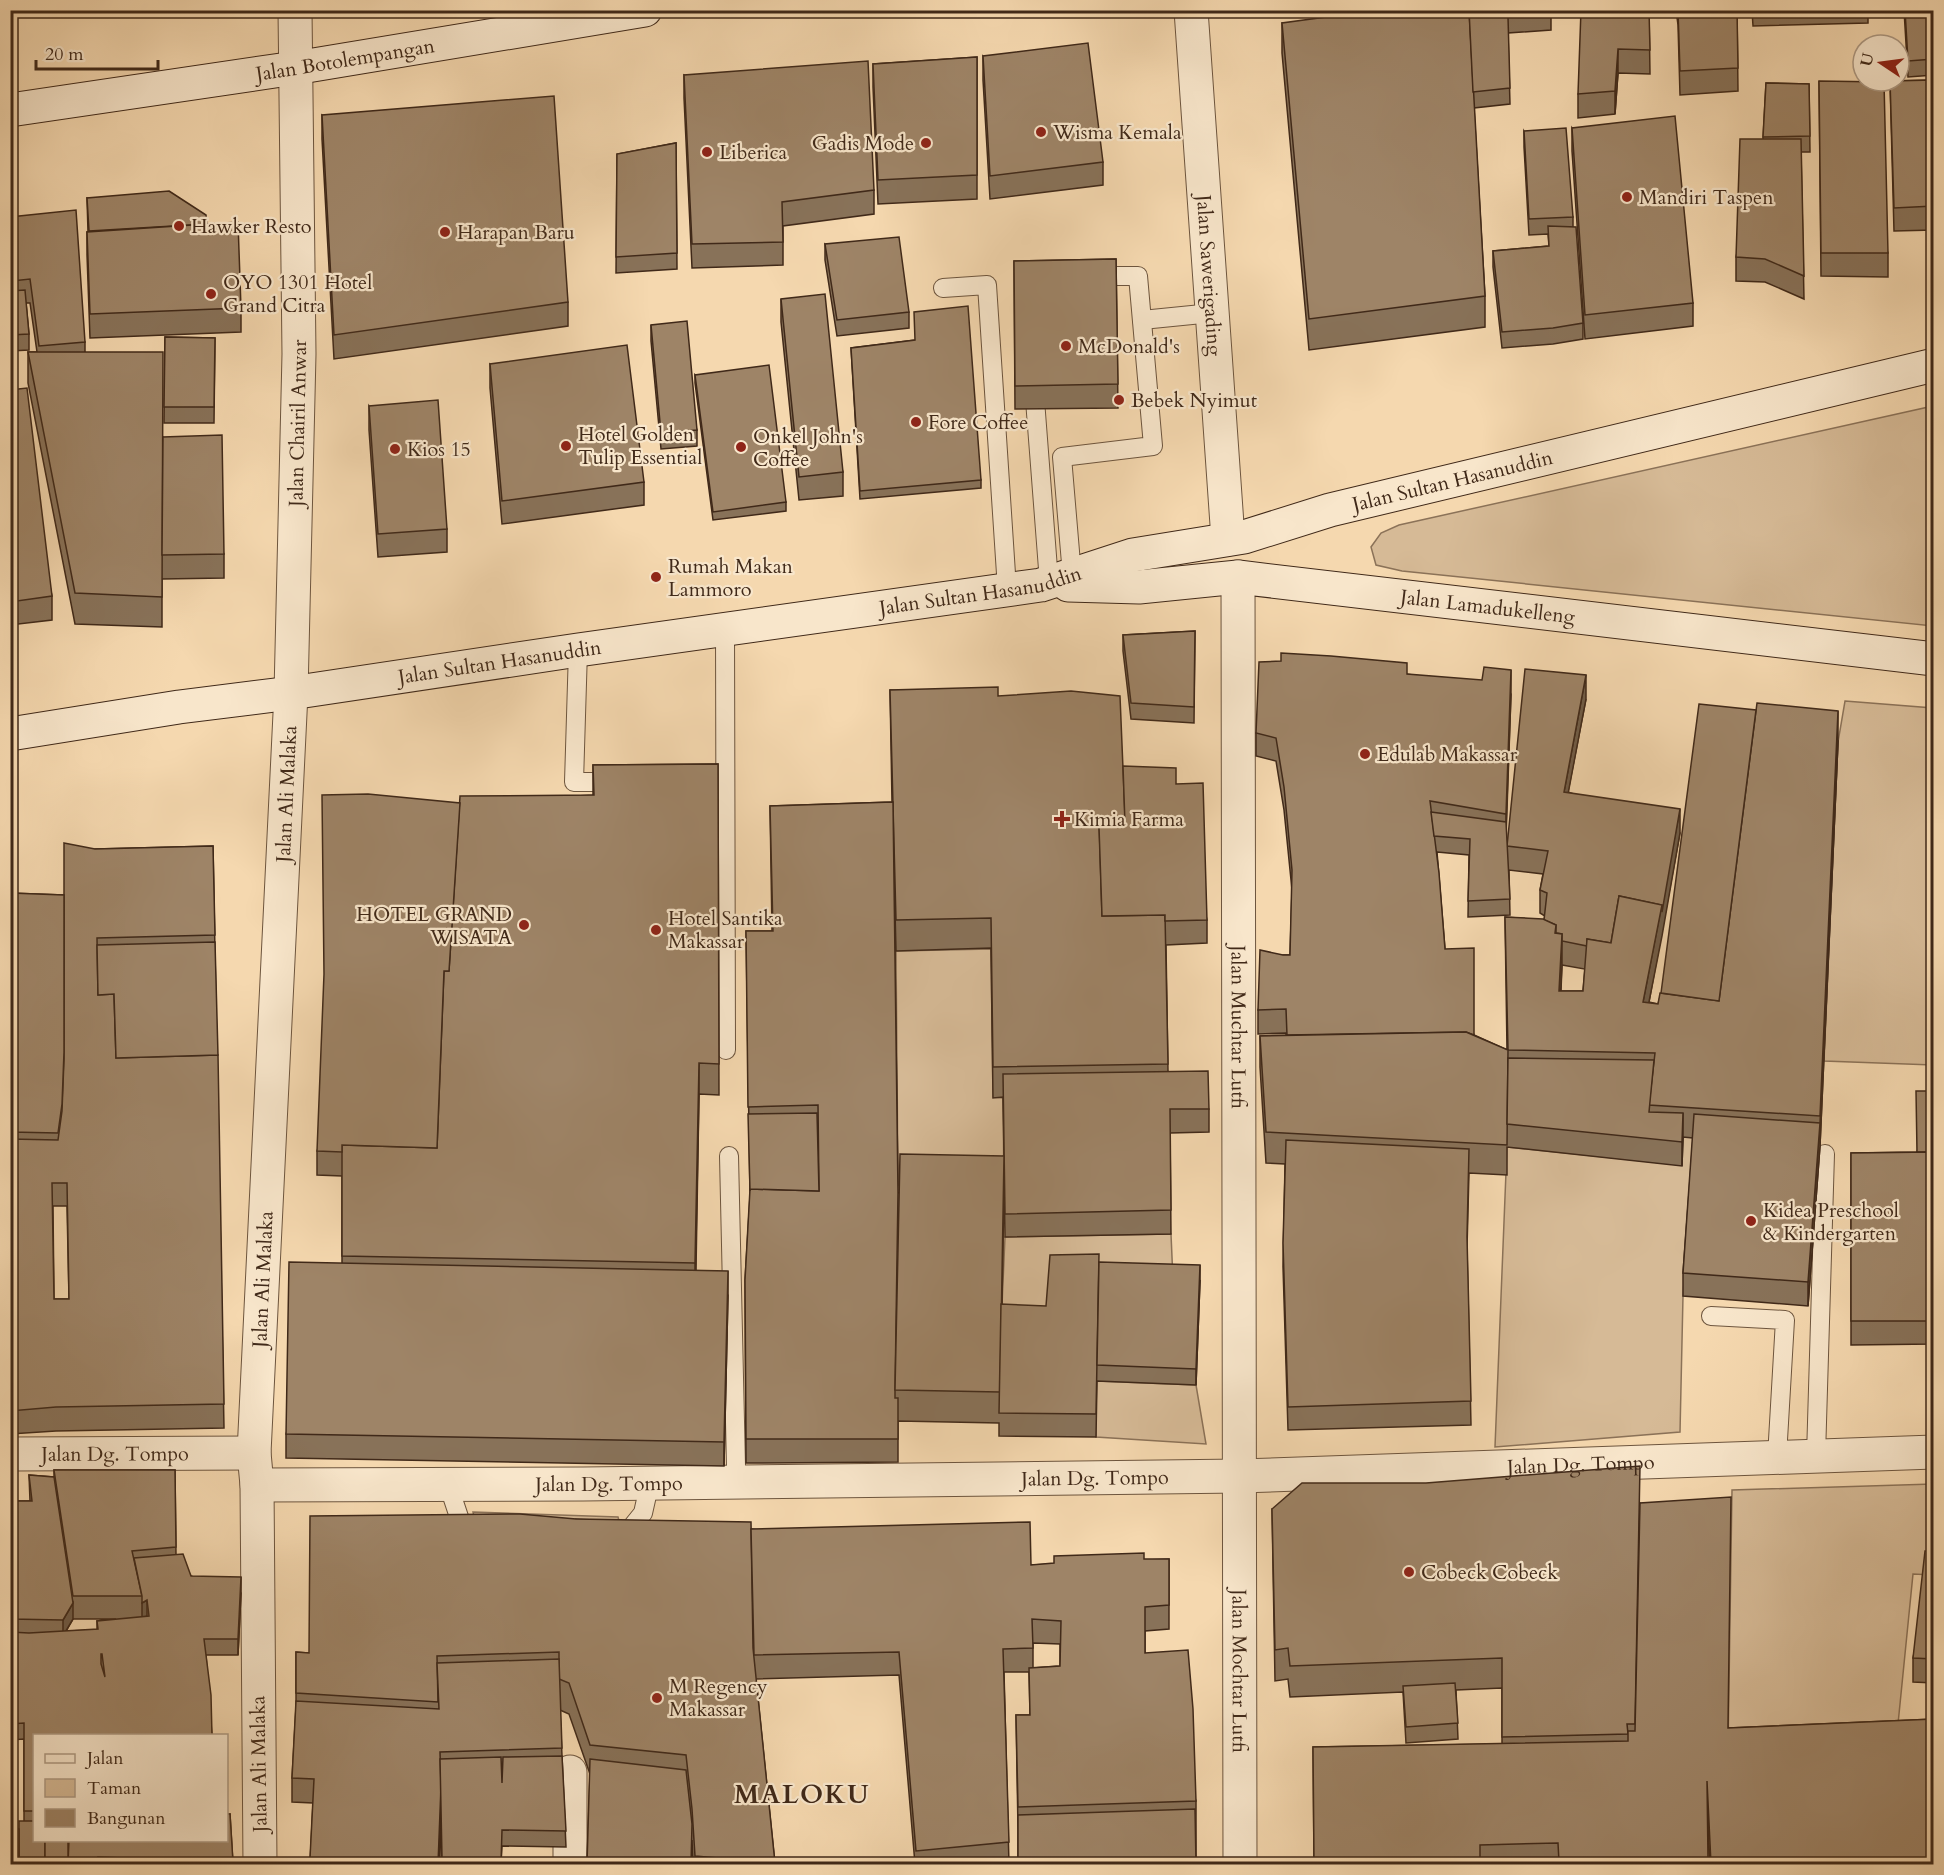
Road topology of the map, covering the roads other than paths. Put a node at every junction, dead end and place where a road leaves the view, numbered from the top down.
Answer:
1 (295, 10) edge
2 (645, 10) edge
3 (1191, 10) edge
4 (295, 68) junction
5 (10, 110) edge
6 (1079, 276) edge
7 (943, 288) dead end
8 (1212, 313) junction
9 (1142, 320) junction
10 (1934, 365) edge
11 (1032, 370) edge
12 (1228, 539) junction
13 (1238, 577) junction
14 (1054, 581) junction
15 (1007, 589) junction
16 (725, 628) junction
17 (578, 650) junction
18 (1934, 659) edge
19 (291, 693) junction
20 (10, 734) edge
21 (632, 782) edge
22 (726, 1050) dead end
23 (1826, 1155) dead end
24 (729, 1156) dead end
25 (1711, 1316) dead end
26 (1934, 1452) edge
27 (254, 1453) junction
28 (10, 1454) edge
29 (1816, 1456) junction
30 (1777, 1458) junction
31 (1240, 1476) junction
32 (734, 1481) junction
33 (650, 1482) junction
34 (448, 1484) junction
35 (257, 1485) junction
36 (487, 1538) edge
37 (610, 1540) edge
38 (570, 1772) dead end
39 (260, 1864) edge
40 (570, 1864) edge
41 (1240, 1864) edge

1 - 4 street, Jalan Chairil Anwar
2 - 4 street, Jalan Botolempangan
3 - 8 street, Jalan Sawerigading
4 - 5 street, Jalan Botolempangan
4 - 19 street, Jalan Chairil Anwar
6 - 9 lane
7 - 15 lane
8 - 9 lane
8 - 12 street, Jalan Sawerigading
9 - 14 lane
10 - 12 street, Jalan Sultan Hasanuddin
11 - 14 lane
12 - 14 street, Jalan Sultan Hasanuddin
13 - 14 street, Jalan Lamadukelleng
13 - 18 street, Jalan Lamadukelleng
13 - 31 street, Jalan Muchtar Lutfi
14 - 15 street, Jalan Sultan Hasanuddin
15 - 16 street, Jalan Sultan Hasanuddin
16 - 17 street, Jalan Sultan Hasanuddin
16 - 22 lane
17 - 19 street, Jalan Sultan Hasanuddin
17 - 21 lane
19 - 20 street, Jalan Sultan Hasanuddin
19 - 27 street, Jalan Ali Malaka
23 - 29 lane
24 - 32 lane
25 - 30 lane
26 - 29 street, Jalan Dg. Tompo
27 - 28 street, Jalan Dg. Tompo
27 - 35 street, Jalan Ali Malaka
29 - 30 street, Jalan Dg. Tompo
30 - 31 street, Jalan Dg. Tompo
31 - 32 street, Jalan Dg. Tompo
31 - 41 street, Jalan Mochtar Lutfi
32 - 33 street, Jalan Dg. Tompo
33 - 34 street, Jalan Dg. Tompo
33 - 37 lane
34 - 35 street, Jalan Dg. Tompo
34 - 36 lane
35 - 39 street, Jalan Ali Malaka
38 - 40 street

